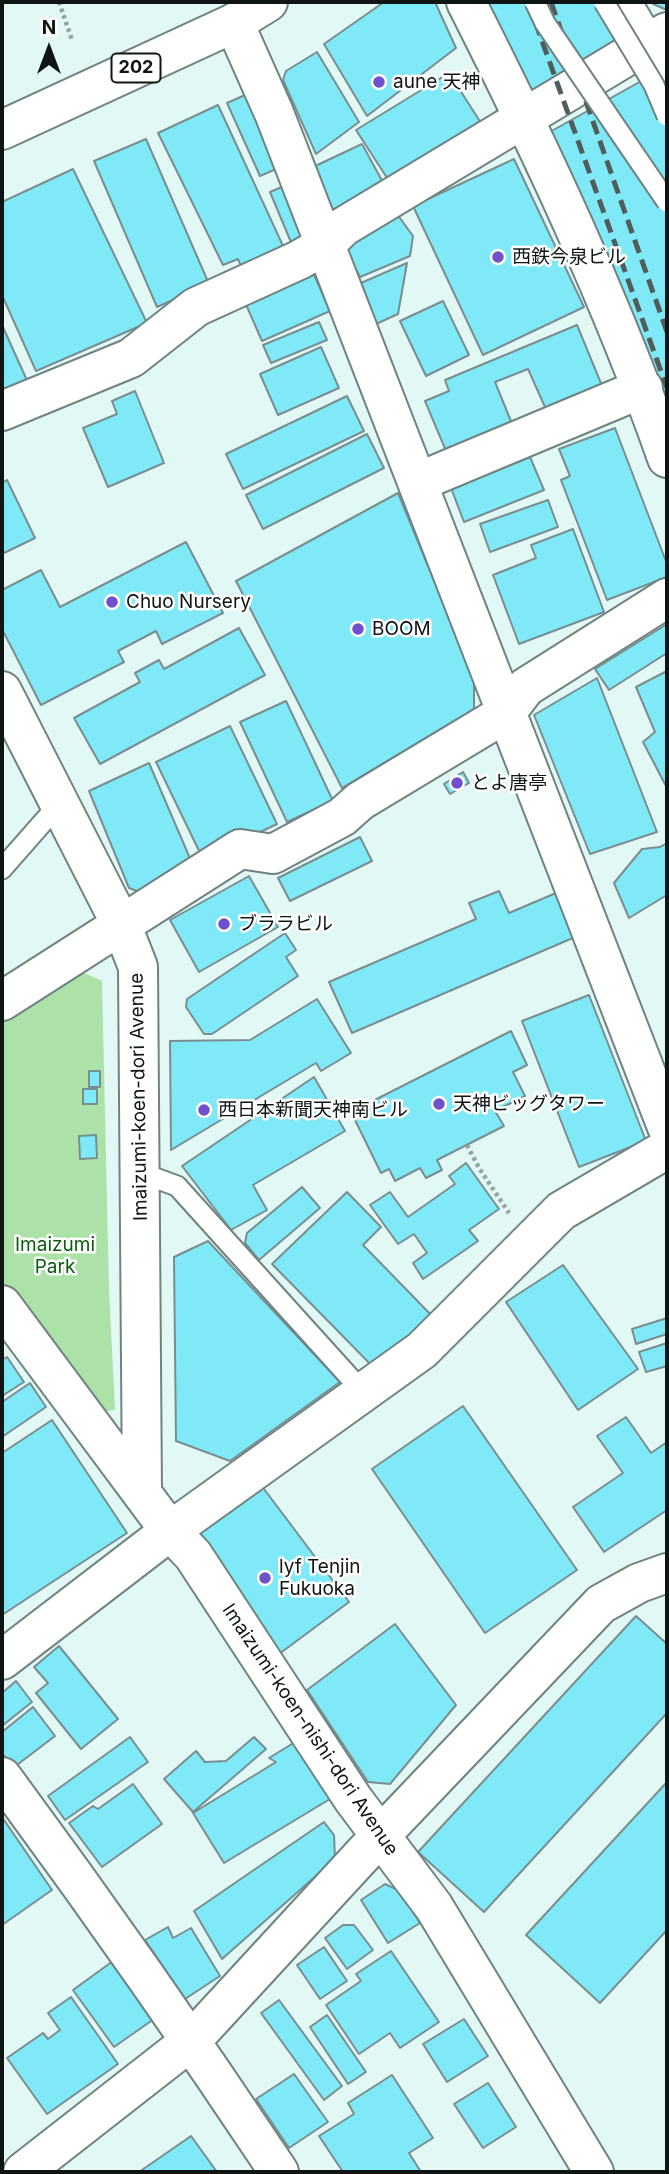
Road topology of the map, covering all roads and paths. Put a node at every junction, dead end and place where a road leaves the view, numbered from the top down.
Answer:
1 (59, 2) edge
2 (268, 2) edge
3 (466, 2) edge
4 (535, 2) edge
5 (604, 2) edge
6 (621, 2) edge
7 (234, 23) junction
8 (657, 38) edge
9 (72, 40) dead end
10 (667, 86) edge
11 (667, 116) edge
12 (525, 117) junction
13 (2, 130) edge
14 (667, 202) edge
15 (325, 245) junction
16 (643, 388) junction
17 (2, 411) edge
18 (667, 458) edge
19 (418, 482) junction
20 (667, 598) edge
21 (2, 691) edge
22 (506, 712) junction
23 (59, 804) junction
24 (2, 869) edge
25 (122, 926) junction
26 (2, 1001) edge
27 (667, 1127) edge
28 (467, 1145) dead end
29 (667, 1149) edge
30 (139, 1172) junction
31 (511, 1216) dead end
32 (9, 1328) edge
33 (363, 1392) junction
34 (142, 1493) junction
35 (170, 1531) junction
36 (667, 1573) edge
37 (2, 1660) edge
38 (2, 1777) edge
39 (379, 1837) junction
40 (192, 2040) junction
41 (23, 2172) edge
42 (279, 2172) edge
43 (594, 2172) edge

1 - 9 path
2 - 7 main road, 202
3 - 12 main road
4 - 14 lane, bridge
5 - 11 lane, bridge
6 - 8 main road
7 - 13 main road, 202
7 - 15 main road
8 - 10 main road
8 - 12 main road
12 - 15 main road
12 - 16 main road
15 - 17 main road
15 - 19 main road
16 - 18 main road
16 - 19 main road
19 - 22 main road
20 - 22 main road
21 - 23 main road, Imaizumi-koen-dori Avenue
22 - 25 main road
22 - 27 main road
23 - 24 lane
23 - 25 main road, Imaizumi-koen-dori Avenue
25 - 26 main road
25 - 30 main road, Imaizumi-koen-dori Avenue
28 - 31 path
29 - 33 main road
30 - 33 lane
30 - 34 main road, Imaizumi-koen-dori Avenue
32 - 34 main road, Imaizumi-koen-nishi-dori Avenue
33 - 35 main road
34 - 35 main road, Imaizumi-koen-nishi-dori Avenue
35 - 37 main road
35 - 39 main road, Imaizumi-koen-nishi-dori Avenue
36 - 39 main road
38 - 40 main road
39 - 40 main road
39 - 43 main road, Imaizumi-koen-nishi-dori Avenue
40 - 41 main road
40 - 42 main road

